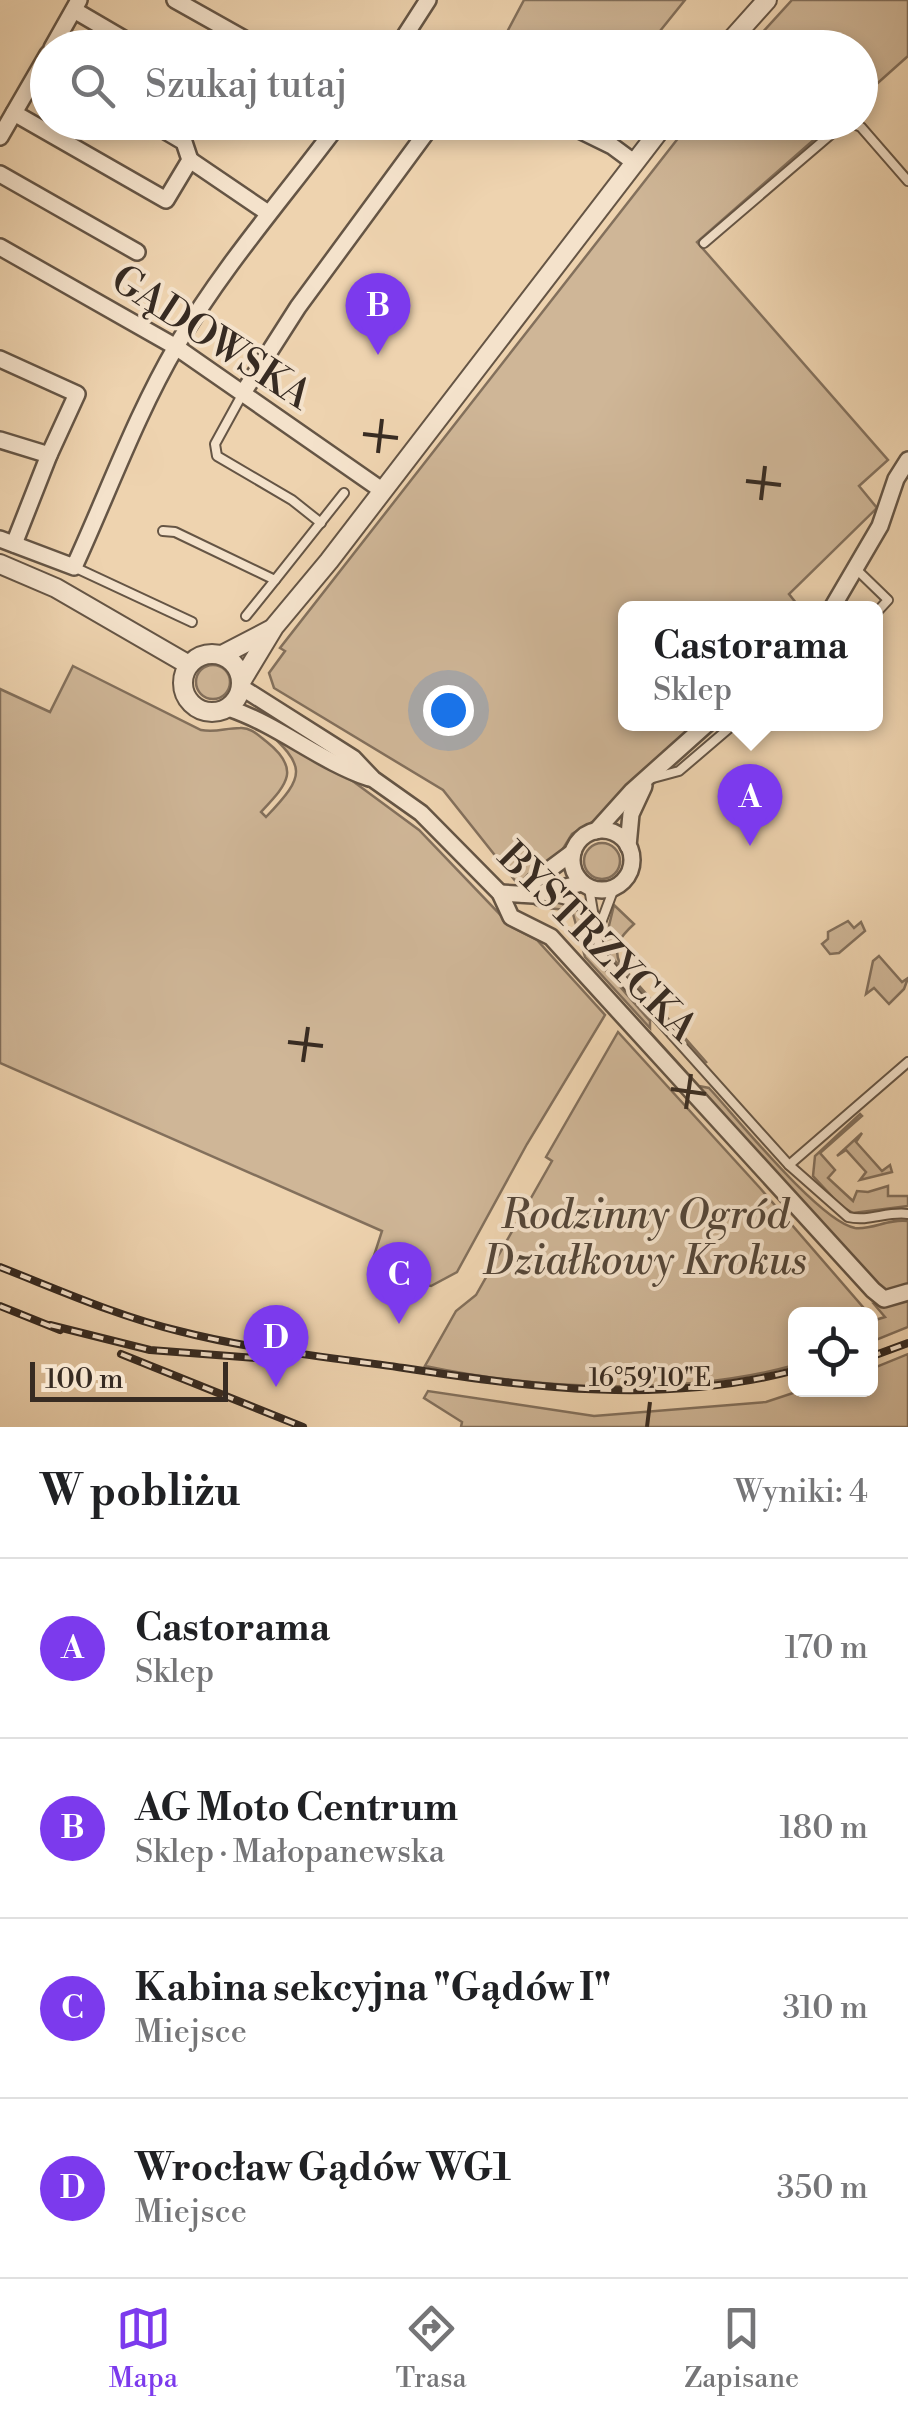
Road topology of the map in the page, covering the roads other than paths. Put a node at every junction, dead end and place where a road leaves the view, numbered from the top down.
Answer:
1 (175, 0) edge
2 (428, 0) edge
3 (767, 0) edge
4 (76, 5) edge
5 (62, 30) edge
6 (113, 30) edge
7 (228, 30) edge
8 (409, 30) edge
9 (740, 30) edge
10 (30, 86) edge
11 (14, 113) junction
12 (30, 122) edge
13 (0, 136) edge
14 (61, 140) edge
15 (181, 140) edge
16 (326, 140) edge
17 (421, 140) edge
18 (600, 140) edge
19 (652, 140) edge
20 (824, 140) edge
21 (872, 140) edge
22 (190, 160) junction
23 (634, 163) junction
24 (0, 174) edge
25 (908, 182) edge
26 (268, 213) junction
27 (704, 243) dead end
28 (0, 247) edge
29 (137, 252) dead end
30 (176, 347) junction
31 (0, 359) edge
32 (243, 393) junction
33 (0, 440) edge
34 (49, 455) junction
35 (908, 460) edge
36 (383, 491) junction
37 (344, 493) dead end
38 (321, 523) junction
39 (162, 531) dead end
40 (7, 542) edge
41 (74, 567) junction
42 (854, 567) junction
43 (1, 568) edge
44 (275, 580) junction
45 (833, 601) edge
46 (883, 605) edge
47 (246, 616) dead end
48 (192, 622) dead end
49 (274, 627) junction
50 (222, 656) junction
51 (189, 665) junction
52 (242, 683) junction
53 (228, 708) junction
54 (699, 731) edge
55 (726, 731) edge
56 (373, 779) junction
57 (648, 779) junction
58 (596, 831) junction
59 (628, 846) junction
60 (573, 852) junction
61 (585, 885) junction
62 (614, 888) junction
63 (500, 893) junction
64 (527, 894) junction
65 (598, 932) junction
66 (908, 1062) edge
67 (789, 1165) junction
68 (908, 1214) edge
69 (908, 1292) edge

1 - 7 street
2 - 8 street
3 - 9 street
4 - 5 street
4 - 6 street
10 - 11 street
11 - 12 street
11 - 13 street
14 - 22 street
15 - 22 street
16 - 26 street
17 - 32 street
18 - 23 street
19 - 23 street
20 - 27 lane
21 - 25 lane
22 - 26 street
23 - 36 street
24 - 29 street
26 - 30 street
28 - 30 street, GĄDOWSKA
30 - 32 street, GĄDOWSKA
30 - 41 street
31 - 34 street
32 - 36 street, GĄDOWSKA
32 - 38 lane
33 - 34 street
34 - 40 street
35 - 42 street
36 - 49 street
37 - 38 lane
38 - 44 lane
39 - 44 lane
40 - 41 street
41 - 48 lane
42 - 45 street
42 - 46 lane
43 - 51 street
44 - 47 lane
49 - 50 street
49 - 52 street
50 - 51 street
50 - 52 street
51 - 53 street
52 - 53 street
52 - 56 street, BYSTRZYCKA
53 - 56 street, BYSTRZYCKA
54 - 57 street
55 - 57 lane
56 - 63 street, BYSTRZYCKA
57 - 58 street
57 - 59 street
58 - 59 street
58 - 60 street
59 - 62 street
60 - 61 street
60 - 64 street
61 - 62 street
61 - 64 street
61 - 65 lane
62 - 65 lane
63 - 64 street
63 - 69 street, BYSTRZYCKA
64 - 65 lane
65 - 67 lane
66 - 67 lane
67 - 68 lane

